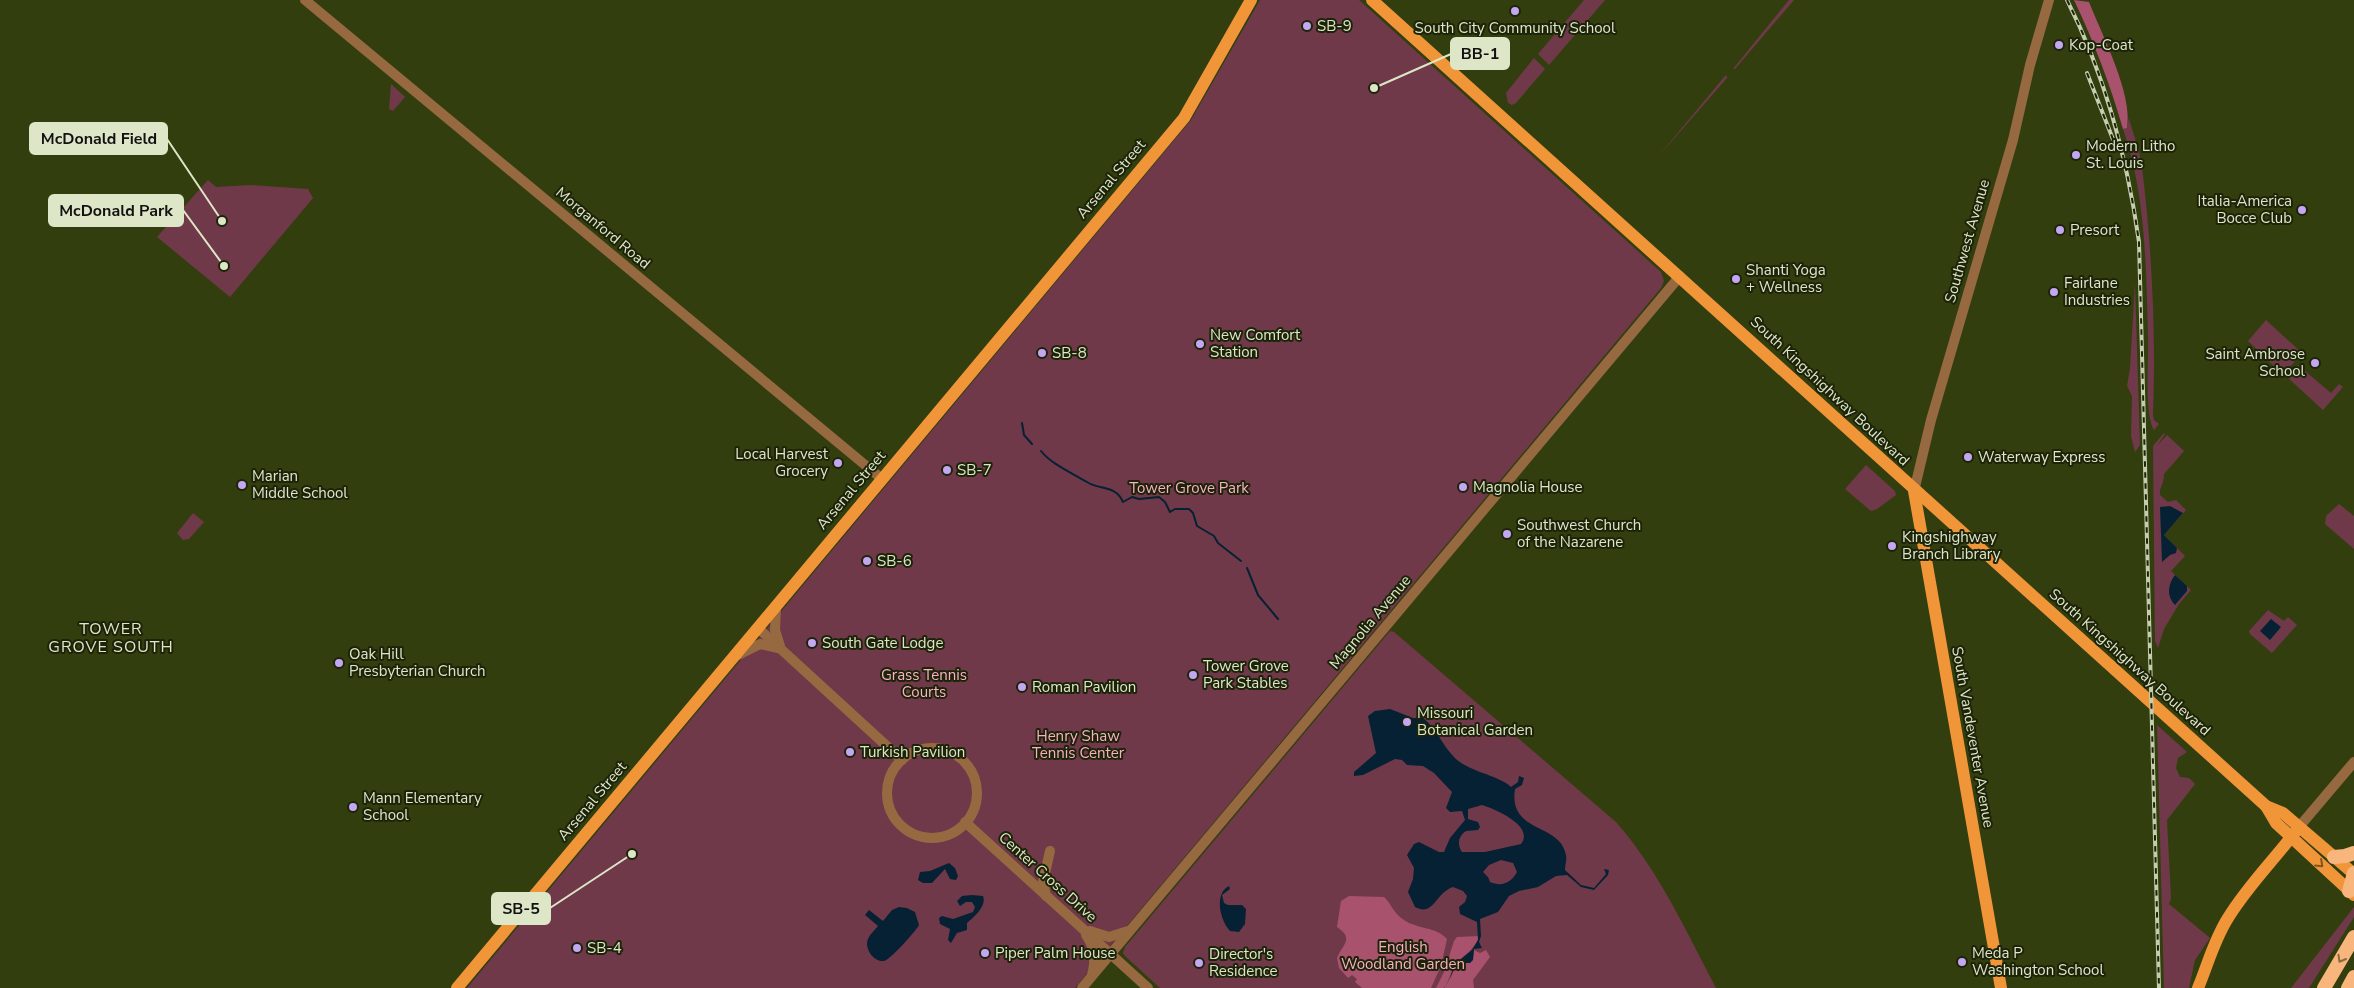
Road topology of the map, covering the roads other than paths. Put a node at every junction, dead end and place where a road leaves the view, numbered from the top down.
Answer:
1 (305, 0) edge
2 (1251, 0) edge
3 (1372, 0) edge
4 (2049, 0) edge
5 (1680, 276) junction
6 (882, 479) junction
7 (1914, 491) junction
8 (776, 607) junction
9 (758, 628) junction
10 (784, 651) junction
11 (731, 660) junction
12 (902, 760) junction
13 (2354, 762) edge
14 (965, 822) junction
15 (2295, 832) junction
16 (1050, 851) dead end
17 (2354, 853) edge
18 (2334, 857) junction
19 (2354, 873) edge
20 (2352, 893) edge
21 (1046, 896) junction
22 (1082, 928) junction
23 (1132, 929) junction
24 (2354, 937) edge
25 (1111, 954) junction
26 (2354, 977) edge
27 (1091, 978) junction
28 (457, 988) edge
29 (1082, 988) edge
30 (1148, 988) edge
31 (2001, 988) edge
32 (2198, 988) edge
33 (2324, 988) edge
34 (2348, 988) edge

1 - 6 street, Morganford Road
2 - 6 main road, Arsenal Street
3 - 5 main road, South Kingshighway Boulevard
4 - 7 street, Southwest Avenue
5 - 7 main road, South Kingshighway Boulevard
5 - 23 street, Magnolia Avenue
6 - 8 main road, Arsenal Street
7 - 15 main road, South Kingshighway Boulevard
7 - 31 main road, South Vandeventer Avenue
8 - 9 main road, Arsenal Street
8 - 10 street
9 - 10 street
9 - 11 main road, Arsenal Street
10 - 11 street
10 - 12 street
11 - 28 main road, Arsenal Street
12 - 14 street
12 - 14 street
13 - 15 street
14 - 21 street, Center Cross Drive
15 - 18 main road, South Kingshighway Boulevard
15 -> 20 main road, South Kingshighway Boulevard
15 - 32 main road
16 - 21 street
17 - 18 highway
18 - 19 main road, South Kingshighway Boulevard
19 - 20 highway
21 - 22 street, Center Cross Drive
22 - 23 street
22 - 25 street, Center Cross Drive
22 - 27 street
23 - 25 street, Magnolia Avenue
24 -> 33 highway
25 - 27 street, Magnolia Avenue
25 - 30 street, Center Cross Drive
26 - 34 highway
27 - 29 street, Magnolia Avenue

